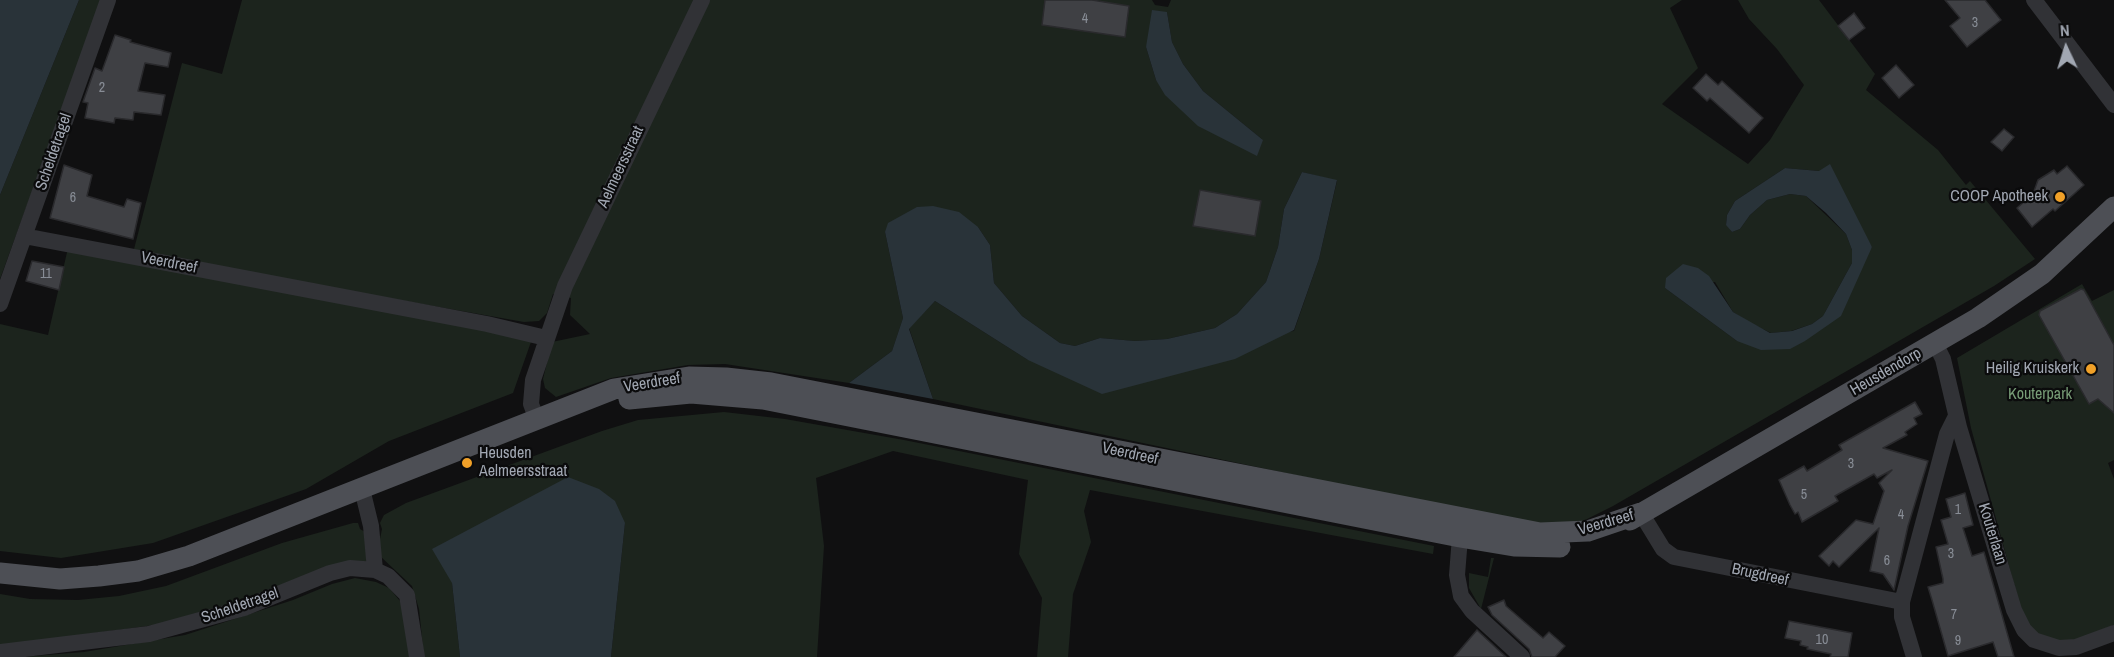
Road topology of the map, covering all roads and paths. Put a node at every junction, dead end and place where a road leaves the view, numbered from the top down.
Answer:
1 (108, 0) edge
2 (702, 0) edge
3 (2034, 0) edge
4 (2114, 105) edge
5 (2114, 207) edge
6 (24, 236) junction
7 (0, 303) edge
8 (546, 338) junction
9 (1935, 343) junction
10 (1956, 416) junction
11 (537, 420) junction
12 (362, 489) junction
13 (1641, 513) junction
14 (1462, 528) junction
15 (375, 570) junction
16 (0, 573) edge
17 (1902, 602) junction
18 (2114, 633) edge
19 (0, 652) edge
20 (417, 657) edge
21 (1522, 657) edge
22 (1914, 657) edge

1 - 6 street, Scheldetragel
2 - 8 street, Aelmeersstraat
3 - 4 street
5 - 9 main road, Heusdendorp
6 - 7 street, Scheldetragel
6 - 8 street, Veerdreef
8 - 11 street
9 - 10 street, Kouterlaan
9 - 13 main road, Heusdendorp
10 - 17 street
10 - 18 street, Kouterlaan
11 - 12 main road, Veerdreef
11 - 14 main road, Veerdreef
12 - 15 street
12 - 16 main road, Veerdreef
13 - 14 main road, Veerdreef
13 - 17 street, Brugdreef
14 - 21 street
15 - 19 street, Scheldetragel
15 - 20 street
17 - 22 street

